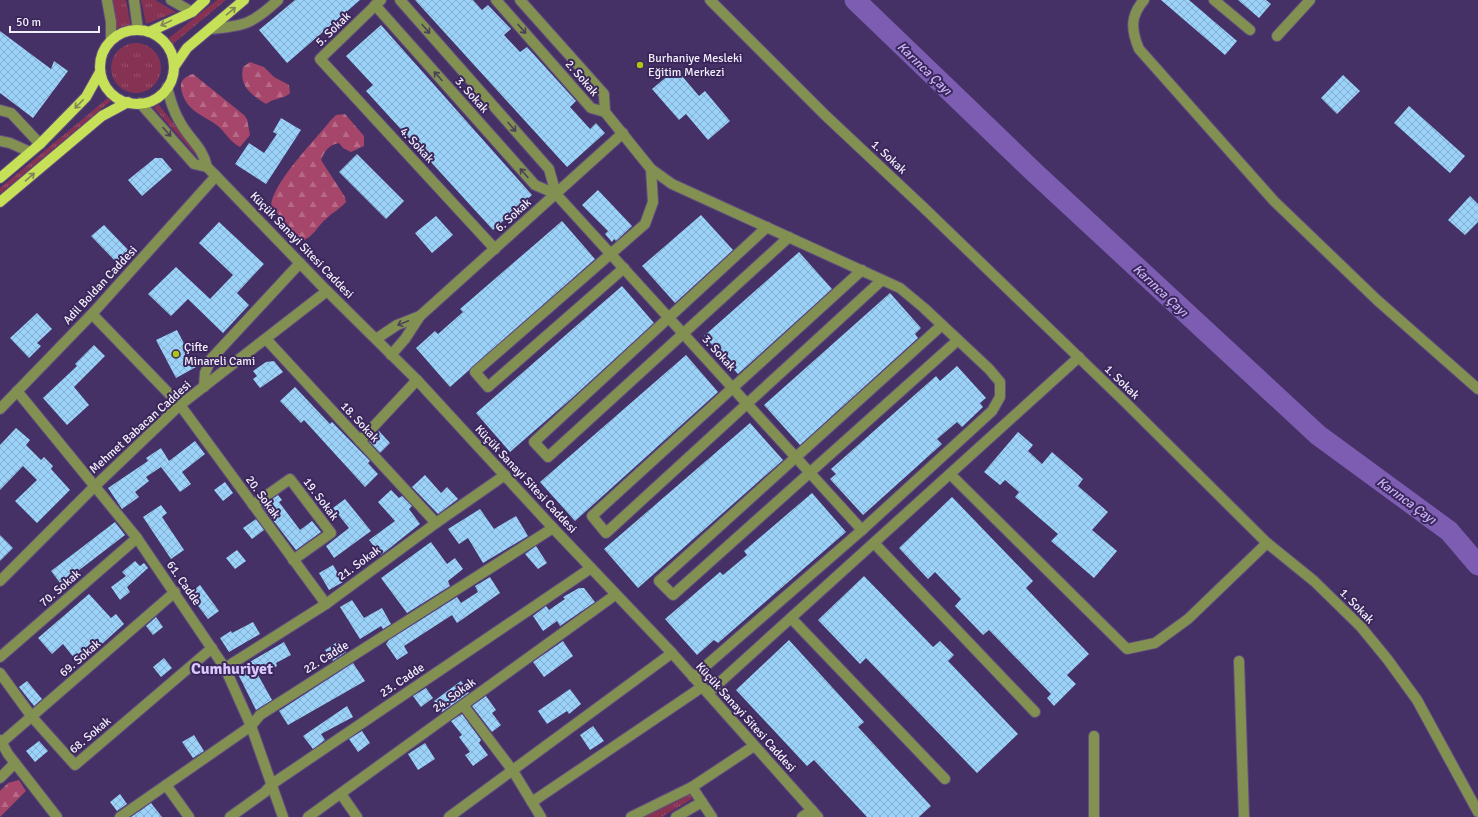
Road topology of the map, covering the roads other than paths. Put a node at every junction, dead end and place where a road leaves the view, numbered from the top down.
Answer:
1 (107, 0) edge
2 (134, 0) edge
3 (171, 0) edge
4 (205, 0) edge
5 (244, 0) edge
6 (278, 0) edge
7 (400, 0) edge
8 (496, 0) edge
9 (520, 0) edge
10 (710, 0) edge
11 (1144, 0) edge
12 (1214, 0) edge
13 (1310, 0) edge
14 (378, 3) edge
15 (192, 12) junction
16 (210, 28) junction
17 (138, 30) junction
18 (1250, 30) dead end
19 (149, 32) junction
20 (1277, 36) dead end
21 (111, 40) junction
22 (320, 59) joint
23 (174, 67) junction
24 (100, 72) junction
25 (167, 87) junction
26 (128, 102) junction
27 (140, 103) junction
28 (0, 110) edge
29 (605, 112) junction
30 (623, 133) junction
31 (0, 141) edge
32 (40, 144) junction
33 (30, 152) junction
34 (207, 167) junction
35 (651, 169) junction
36 (216, 176) junction
37 (0, 178) edge
38 (556, 194) junction
39 (0, 202) edge
40 (767, 227) junction
41 (789, 237) junction
42 (495, 249) junction
43 (611, 253) junction
44 (300, 263) junction
45 (624, 268) junction
46 (862, 270) junction
47 (882, 280) junction
48 (327, 291) junction
49 (92, 314) junction
50 (420, 316) junction
51 (669, 318) junction
52 (942, 325) junction
53 (683, 333) junction
54 (376, 339) junction
55 (266, 340) junction
56 (958, 340) junction
57 (390, 355) junction
58 (1079, 357) junction
59 (417, 380) junction
60 (204, 387) junction
61 (733, 388) junction
62 (1478, 389) edge
63 (17, 391) junction
64 (747, 403) junction
65 (180, 405) junction
66 (0, 409) edge
67 (360, 441) junction
68 (796, 457) junction
69 (810, 473) junction
70 (950, 474) junction
71 (505, 475) junction
72 (94, 487) junction
73 (253, 505) junction
74 (436, 523) junction
75 (553, 528) junction
76 (862, 530) junction
77 (137, 538) junction
78 (874, 543) junction
79 (1267, 543) junction
80 (293, 560) junction
81 (591, 568) junction
82 (0, 581) edge
83 (175, 592) junction
84 (615, 595) junction
85 (326, 604) junction
86 (791, 618) junction
87 (212, 648) junction
88 (672, 653) junction
89 (0, 658) edge
90 (1239, 661) dead end
91 (225, 668) junction
92 (0, 673) edge
93 (693, 677) junction
94 (705, 690) junction
95 (463, 705) junction
96 (1035, 712) dead end
97 (32, 717) junction
98 (251, 726) junction
99 (1094, 736) dead end
100 (1, 742) edge
101 (754, 746) junction
102 (15, 763) junction
103 (513, 771) junction
104 (0, 778) edge
105 (945, 779) dead end
106 (272, 784) junction
107 (166, 785) junction
108 (692, 787) junction
109 (341, 794) junction
110 (532, 802) junction
111 (702, 802) junction
112 (1478, 812) edge
113 (815, 814) edge
114 (56, 817) edge
115 (120, 817) edge
116 (189, 817) edge
117 (230, 817) edge
118 (283, 817) edge
119 (308, 817) edge
120 (357, 817) edge
121 (449, 817) edge
122 (541, 817) edge
123 (631, 817) edge
124 (676, 817) edge
125 (712, 817) edge
126 (802, 817) edge
127 (1094, 817) edge
128 (1244, 817) edge

1 - 21 street
2 - 17 street
3 - 15 street
4 - 15 main road
16 -> 5 main road
6 - 16 street
7 -> 38 street, 3. Sokak
8 -> 29 street, 2. Sokak
9 - 29 street, 2. Sokak
10 - 58 street, 1. Sokak
11 - 62 street
12 - 18 street
13 - 20 street
14 - 22 street, 5. Sokak
38 -> 14 street, 3. Sokak
15 -> 19 main road
16 - 23 main road
17 - 19 main road
17 - 21 main road
19 - 23 main road
21 - 24 main road
22 - 42 street, 4. Sokak
23 - 25 main road
24 - 26 main road
24 -> 32 main road
25 - 27 main road
25 - 34 street, Küçük Sanayi Sitesi Caddesi
26 - 27 main road
39 -> 26 main road
27 -> 34 street, Küçük Sanayi Sitesi Caddesi
28 - 32 street
29 - 30 street
30 - 35 street
30 - 38 street, 6. Sokak
31 - 33 street
32 - 33 main road
33 - 37 main road
34 - 36 street, Küçük Sanayi Sitesi Caddesi
35 - 40 street
35 - 43 street
36 - 44 street, Küçük Sanayi Sitesi Caddesi
36 - 49 street, Adil Boldan Caddesi
38 - 42 street, 6. Sokak
38 - 43 street, 3. Sokak
40 - 41 street
40 - 51 street
41 - 46 street
41 - 53 street
42 - 50 street, 6. Sokak
43 - 45 street, 3. Sokak
43 - 45 street
44 - 48 street, Küçük Sanayi Sitesi Caddesi
44 - 60 street
45 - 51 street, 3. Sokak
46 - 47 street
46 - 61 street
47 - 52 street
47 - 64 street
48 - 54 street, Küçük Sanayi Sitesi Caddesi
48 - 55 street, Mehmet Babacan Caddesi
49 - 63 street, Adil Boldan Caddesi
49 - 65 street, 20. Sokak
50 -> 54 street
50 - 57 street
51 - 53 street, 3. Sokak
51 - 53 street
52 - 56 street
52 - 68 street
53 - 61 street, 3. Sokak
54 - 57 street, Küçük Sanayi Sitesi Caddesi
55 - 60 street, Mehmet Babacan Caddesi
55 - 67 street, 18. Sokak
56 - 69 street
56 - 76 street
57 - 59 street, Küçük Sanayi Sitesi Caddesi
58 - 70 street
58 - 79 street, 1. Sokak
59 - 67 street
59 - 71 street, Küçük Sanayi Sitesi Caddesi
60 - 65 street, Mehmet Babacan Caddesi
61 - 64 street, 3. Sokak
61 - 64 street
63 - 66 street, Adil Boldan Caddesi
63 - 72 street, 61. Cadde
64 - 68 street, 3. Sokak
65 - 72 street, Mehmet Babacan Caddesi
65 - 73 street, 20. Sokak
67 - 74 street, 18. Sokak
68 - 69 street, 3. Sokak
68 - 69 street
69 - 76 street, 3. Sokak
70 - 78 street
70 - 79 street
71 - 74 street, 21. Sokak
71 - 75 street, Küçük Sanayi Sitesi Caddesi
72 - 77 street, 61. Cadde
72 - 82 street, Mehmet Babacan Caddesi
73 - 80 street, 20. Sokak
73 - 80 street, 19. Sokak
74 - 85 street, 21. Sokak
75 - 81 street, Küçük Sanayi Sitesi Caddesi
75 - 98 street, 22. Cadde
76 - 93 street
77 - 83 street, 61. Cadde
77 - 89 street, 70. Sokak
78 - 86 street
78 - 96 street
79 - 112 street, 1. Sokak
80 - 85 street, 20. Sokak
81 - 84 street, Küçük Sanayi Sitesi Caddesi
81 - 106 street, 23. Cadde
83 - 87 street, 61. Cadde
83 - 97 street, 69. Sokak
84 - 88 street, Küçük Sanayi Sitesi Caddesi
84 - 95 street, 24. Sokak
85 - 91 street, 21. Sokak
86 - 94 street
86 - 105 street
87 - 91 street, 61. Cadde
87 - 97 street, 68. Sokak
88 - 93 street, Küçük Sanayi Sitesi Caddesi
88 - 103 street
90 - 128 street
91 - 98 street, 61. Cadde
92 - 97 street, 68. Sokak
93 - 94 street, Küçük Sanayi Sitesi Caddesi
94 - 101 street, Küçük Sanayi Sitesi Caddesi
94 - 110 street
95 - 103 street
95 - 109 street, 24. Sokak
97 - 100 street, 69. Sokak
98 - 106 street, 61. Cadde
98 - 107 street, 22. Cadde
99 - 127 street
100 - 102 street
101 - 108 street
101 - 113 street, Küçük Sanayi Sitesi Caddesi
102 - 104 street
102 - 114 street
103 - 110 street
103 - 121 street
106 - 117 street, 23. Cadde
106 - 118 street, 61. Cadde
107 - 115 street, 22. Cadde
107 - 116 street
108 - 111 street
108 - 123 street
109 - 119 street, 24. Sokak
109 - 120 street
110 - 122 street
111 - 124 street
111 - 125 street
113 - 126 street

